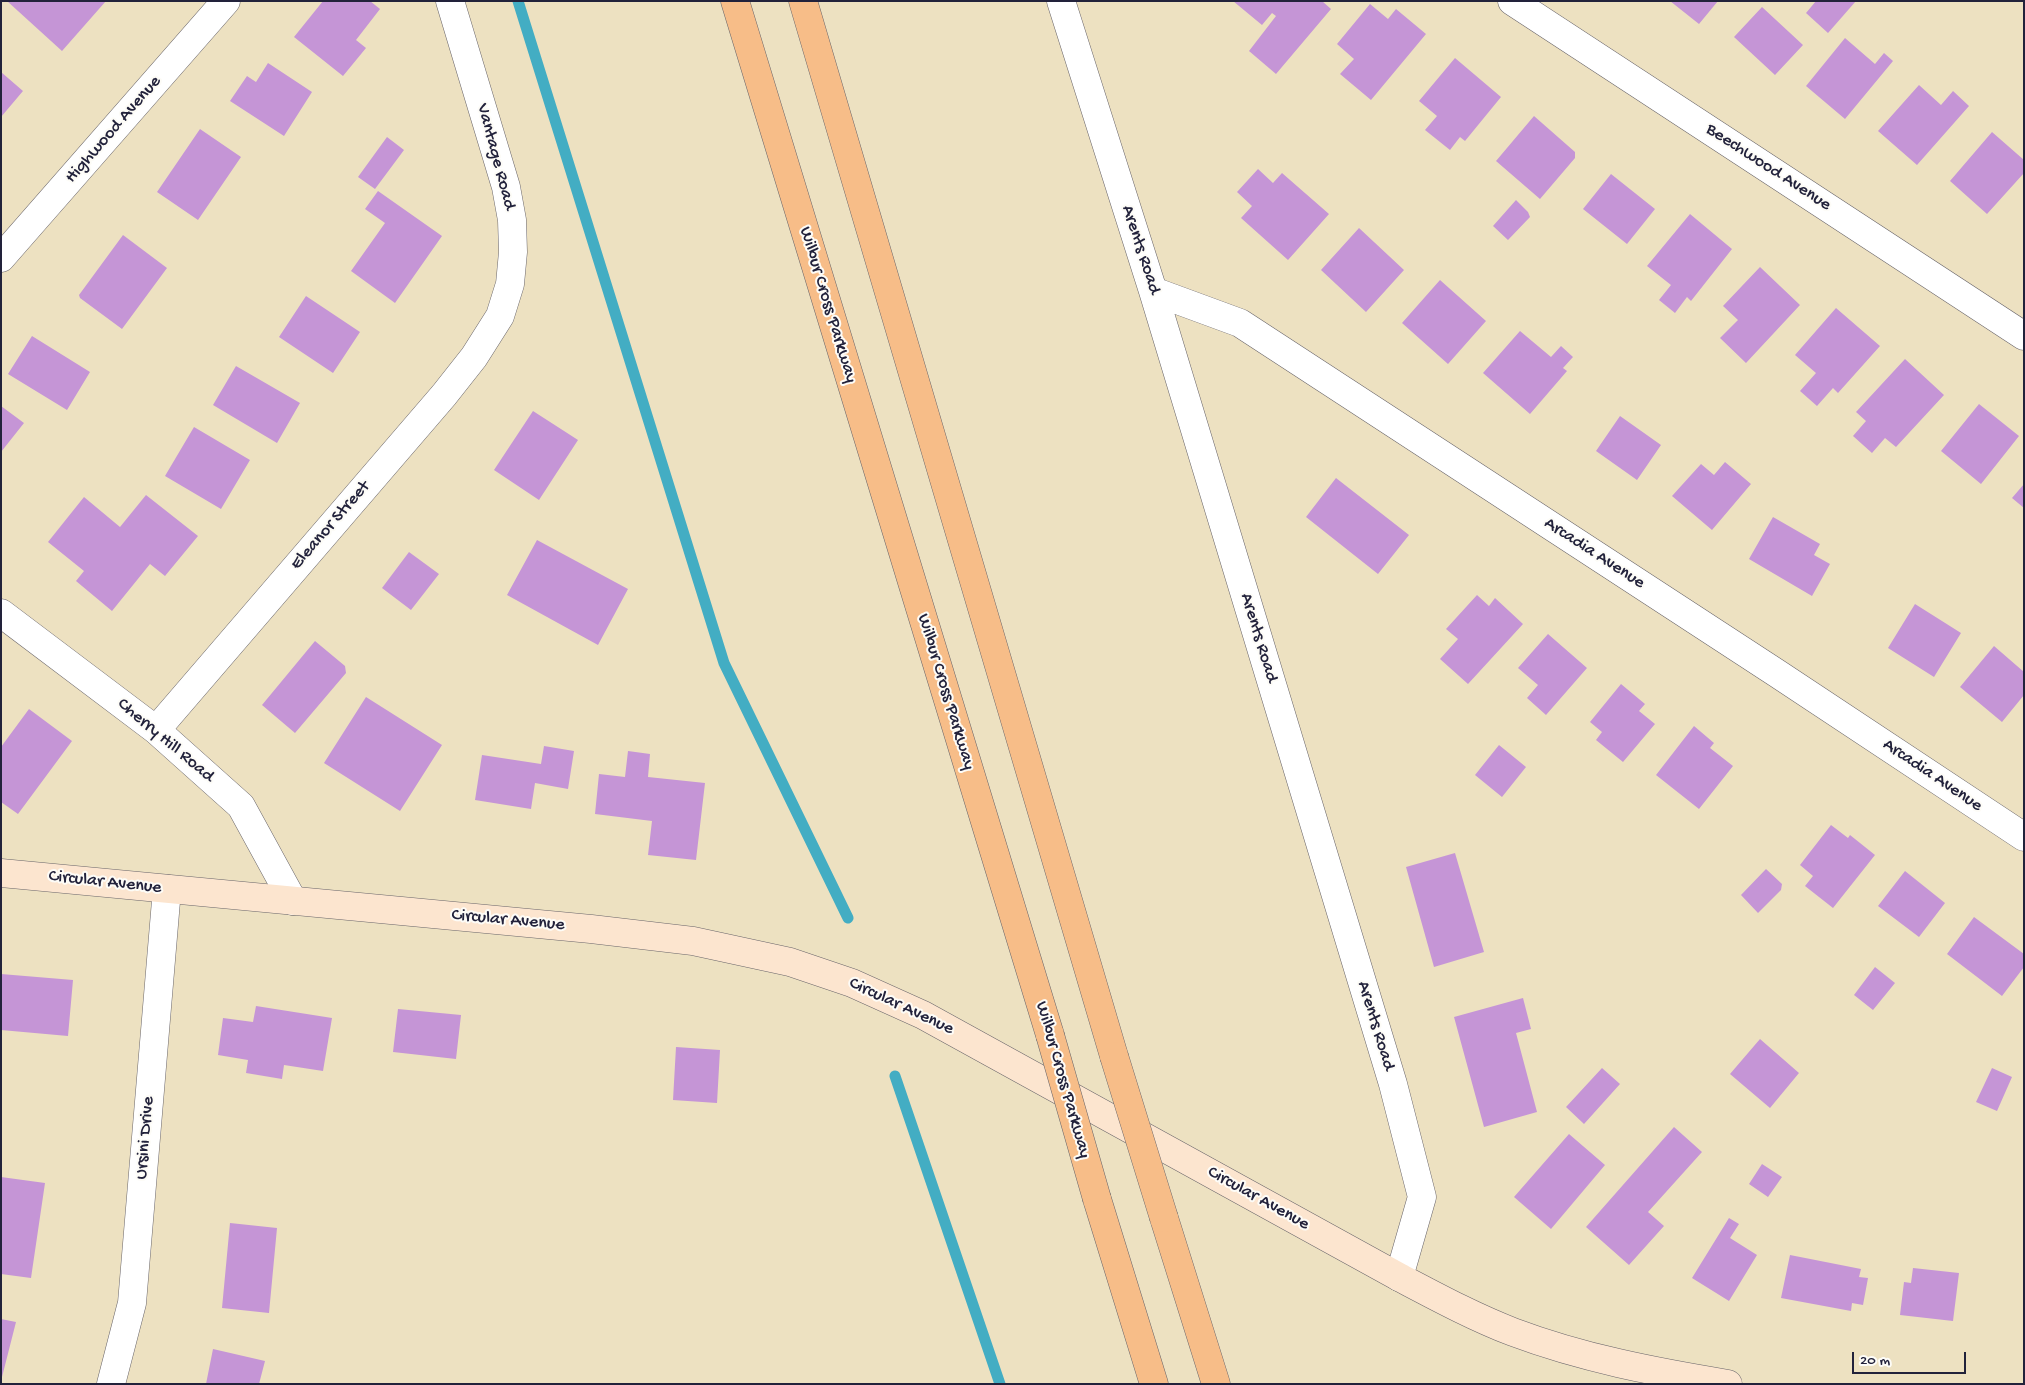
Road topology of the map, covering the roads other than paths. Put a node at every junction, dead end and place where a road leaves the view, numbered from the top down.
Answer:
1 (226, 1) edge
2 (450, 1) edge
3 (735, 1) edge
4 (803, 1) edge
5 (1061, 1) edge
6 (1512, 1) edge
7 (1, 258) edge
8 (1153, 291) junction
9 (500, 316) joint
10 (2024, 336) edge
11 (1, 613) edge
12 (156, 730) junction
13 (2024, 837) edge
14 (1, 873) edge
15 (167, 889) junction
16 (294, 901) junction
17 (1399, 1277) junction
18 (111, 1384) edge
19 (1154, 1384) edge
20 (1216, 1384) edge
21 (1728, 1384) edge

1 - 7 street, Highwood Avenue
2 - 9 street, Vantage Road
3 - 19 highway, Wilbur Cross Parkway, bridge
4 - 20 highway, bridge
5 - 8 street, Arents Road
6 - 10 street, Beechwood Avenue
8 - 13 street, Arcadia Avenue
8 - 17 street, Arents Road
9 - 12 street, Eleanor Street
11 - 12 street, Cherry Hill Road
12 - 16 street, Cherry Hill Road
14 - 15 main road, Circular Avenue
15 - 16 main road, Circular Avenue
15 - 18 street, Ursini Drive
16 - 17 main road, Circular Avenue
17 - 21 main road, Circular Avenue

